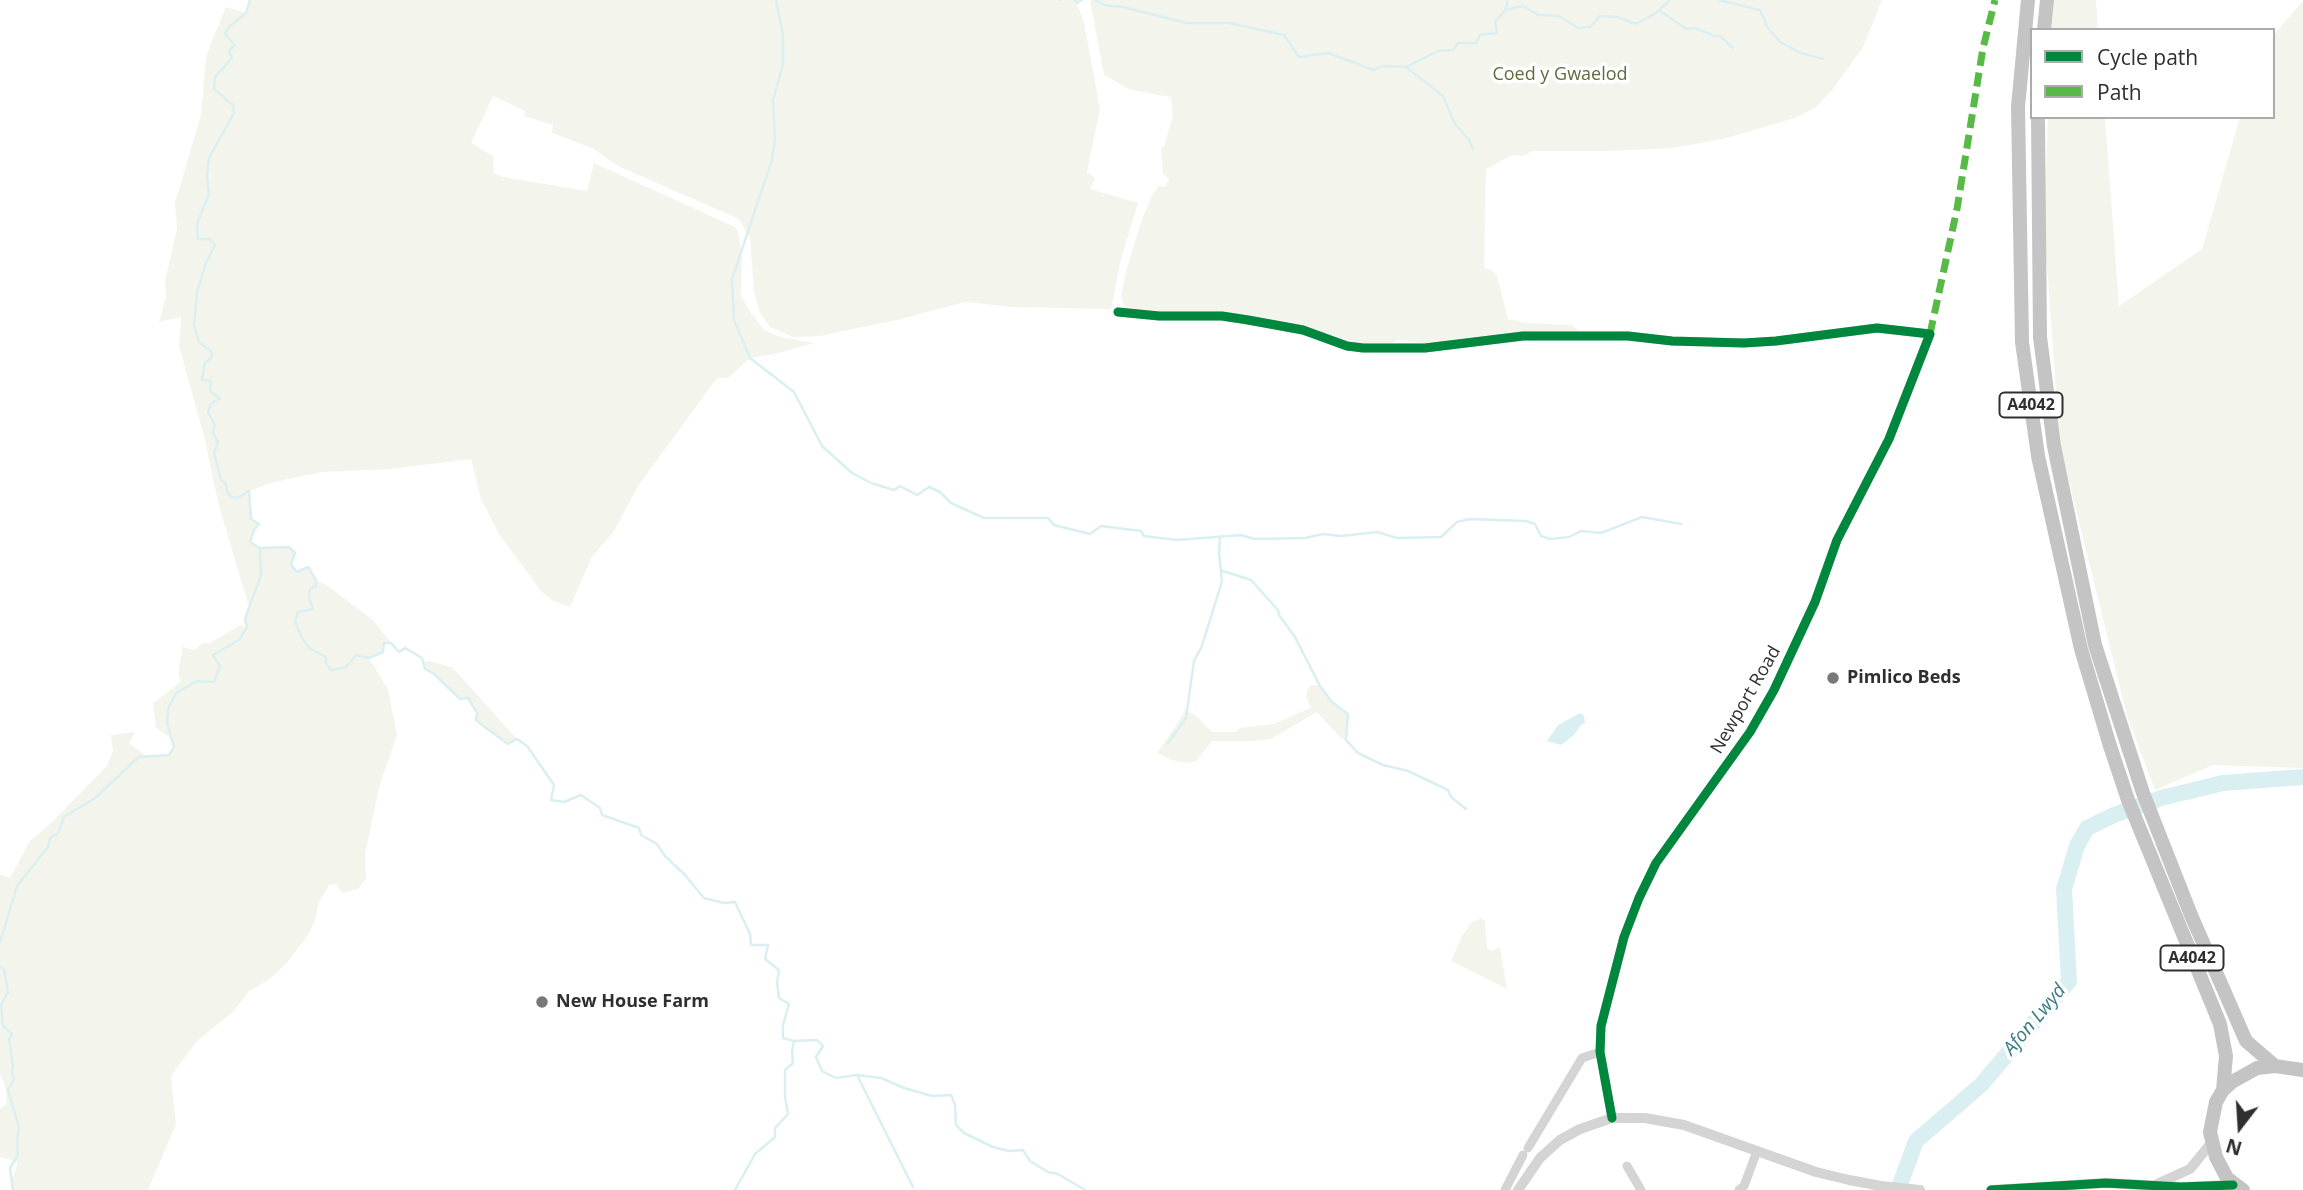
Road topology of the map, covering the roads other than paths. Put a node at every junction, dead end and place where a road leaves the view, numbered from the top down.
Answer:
1 (2028, 0) edge
2 (2047, 0) edge
3 (2044, 28) edge
4 (2038, 119) edge
5 (1118, 312) dead end
6 (1600, 1052) junction
7 (2275, 1066) junction
8 (2303, 1070) edge
9 (2223, 1090) junction
10 (1612, 1118) junction
11 (2211, 1142) junction
12 (1757, 1151) junction
13 (1627, 1166) dead end
14 (2156, 1184) junction
15 (2238, 1187) edge
16 (1909, 1189) edge
17 (1504, 1190) edge
18 (1518, 1190) edge
19 (1641, 1190) edge
20 (1738, 1190) edge
21 (1920, 1190) edge
22 (1991, 1190) edge

1 - 9 highway, A4042
2 - 3 highway
4 - 7 highway, A4042
5 - 6 street, Newport Road
6 - 10 street, Newport Road
6 - 17 street
7 - 8 highway
7 - 9 highway
9 - 11 highway
10 - 12 street
10 - 18 street
11 - 14 street
11 - 15 highway
12 - 16 street
12 - 20 street
13 - 19 street
14 - 15 street
14 - 22 street
16 - 21 street

